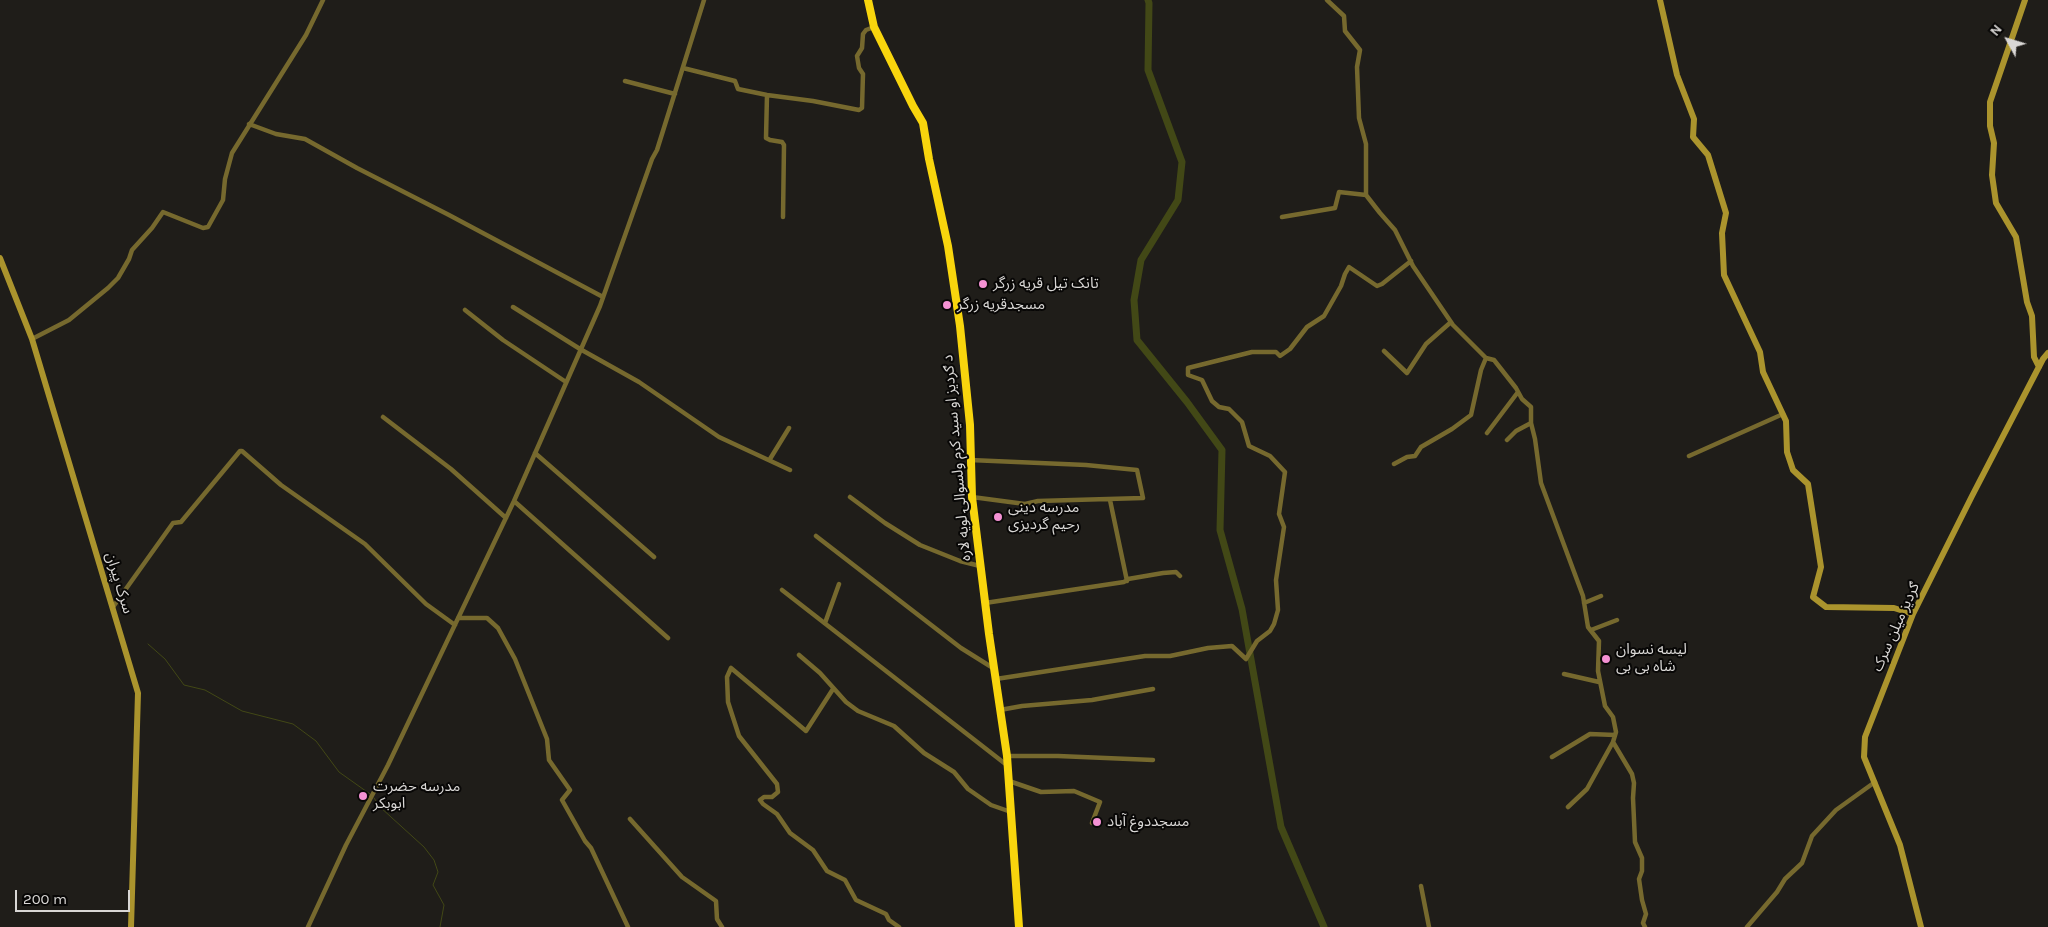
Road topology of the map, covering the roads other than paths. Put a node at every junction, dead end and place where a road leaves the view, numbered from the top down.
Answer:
1 (323, 0) edge
2 (704, 0) edge
3 (868, 0) edge
4 (1327, 0) edge
5 (1660, 0) edge
6 (2026, 0) edge
7 (874, 27) junction
8 (683, 68) junction
9 (625, 81) dead end
10 (675, 94) junction
11 (767, 96) junction
12 (249, 124) junction
13 (1366, 194) junction
14 (1282, 216) dead end
15 (783, 217) dead end
16 (0, 258) edge
17 (1411, 261) junction
18 (603, 297) junction
19 (514, 307) dead end
20 (465, 310) dead end
21 (1451, 322) junction
22 (32, 339) junction
23 (580, 349) junction
24 (1384, 351) dead end
25 (2048, 352) edge
26 (1486, 358) junction
27 (2045, 359) edge
28 (2039, 367) junction
29 (566, 382) junction
30 (1518, 392) junction
31 (1782, 414) junction
32 (383, 417) dead end
33 (1531, 423) junction
34 (789, 428) dead end
35 (1487, 434) dead end
36 (1507, 440) dead end
37 (535, 453) junction
38 (1689, 456) dead end
39 (770, 459) junction
40 (970, 460) junction
41 (1394, 464) dead end
42 (790, 470) dead end
43 (850, 497) dead end
44 (972, 497) junction
45 (1110, 500) junction
46 (514, 501) junction
47 (506, 518) junction
48 (816, 536) dead end
49 (654, 558) dead end
50 (980, 566) junction
51 (1180, 576) dead end
52 (1127, 581) junction
53 (838, 584) dead end
54 (782, 590) dead end
55 (1601, 596) dead end
56 (985, 603) junction
57 (1584, 603) junction
58 (113, 607) junction
59 (1913, 614) junction
60 (458, 618) junction
61 (1617, 620) dead end
62 (825, 623) junction
63 (454, 625) junction
64 (1591, 630) junction
65 (668, 638) dead end
66 (799, 655) dead end
67 (994, 669) junction
68 (1564, 674) dead end
69 (996, 679) junction
70 (1599, 682) junction
71 (833, 689) junction
72 (1153, 689) dead end
73 (1000, 710) junction
74 (1615, 735) junction
75 (1614, 742) junction
76 (1008, 756) junction
77 (1552, 757) dead end
78 (1153, 760) dead end
79 (1008, 766) junction
80 (1009, 782) junction
81 (1875, 782) junction
82 (1568, 807) dead end
83 (1010, 812) junction
84 (630, 819) dead end
85 (1092, 823) dead end
86 (1421, 886) dead end
87 (131, 927) edge
88 (308, 927) edge
89 (628, 927) edge
90 (722, 927) edge
91 (898, 927) edge
92 (1019, 927) edge
93 (1429, 927) edge
94 (1645, 927) edge
95 (1747, 927) edge
96 (1921, 927) edge

1 - 12 street
2 - 8 street
3 - 7 highway, د ګردیز او سید کرم ولسوالۍ لویه لاره
4 - 13 street
5 - 31 street
6 - 28 street
7 - 11 street
7 - 40 highway, د ګردیز او سید کرم ولسوالۍ لویه لاره
8 - 10 street
8 - 11 street
9 - 10 street
10 - 18 street
11 - 15 street
12 - 18 street
12 - 22 street
13 - 14 street
13 - 17 street
16 - 22 street, سرک پیران
17 - 21 street
17 - 69 street
18 - 23 street
19 - 23 street
20 - 29 street
21 - 24 street
21 - 26 street
22 - 58 street, سرک پیران
23 - 29 street
23 - 39 street
25 - 27 street, ګردیز میلن سرک
26 - 30 street
26 - 41 street
27 - 28 street, ګردیز میلن سرک
28 - 59 street, ګردیز میلن سرک
29 - 37 street
30 - 33 street
30 - 35 street
31 - 38 street
31 - 59 street
32 - 47 street
33 - 36 street
33 - 57 street
34 - 39 street
37 - 46 street
37 - 49 street
39 - 42 street
40 - 44 highway, د ګردیز او سید کرم ولسوالۍ لویه لاره
40 - 45 street
43 - 50 street
44 - 45 street
44 - 50 highway, د ګردیز او سید کرم ولسوالۍ لویه لاره
45 - 52 street
46 - 47 street
46 - 65 street
47 - 60 street
48 - 67 street
50 - 56 highway, د ګردیز او سید کرم ولسوالۍ لویه لاره
51 - 52 street
52 - 56 street
53 - 62 street
54 - 62 street
55 - 57 street
56 - 67 highway, د ګردیز او سید کرم ولسوالۍ لویه لاره
57 - 64 street
58 - 63 street
58 - 87 street, سرک پیران
59 - 81 street, ګردیز میلن سرک
60 - 63 street
60 - 89 street
61 - 64 street
62 - 79 street
63 - 88 street
64 - 70 street
66 - 71 street
67 - 69 highway, د ګردیز او سید کرم ولسوالۍ لویه لاره
68 - 70 street
69 - 73 highway, د ګردیز او سید کرم ولسوالۍ لویه لاره
70 - 74 street
71 - 83 street
71 - 91 street
72 - 73 street
73 - 76 highway, د ګردیز او سید کرم ولسوالۍ لویه لاره
74 - 75 street
74 - 77 street
75 - 82 street
75 - 94 street
76 - 78 street
76 - 79 highway, د ګردیز او سید کرم ولسوالۍ لویه لاره
79 - 80 highway, د ګردیز او سید کرم ولسوالۍ لویه لاره
80 - 83 highway, د ګردیز او سید کرم ولسوالۍ لویه لاره
80 - 85 street
81 - 95 street
81 - 96 street, ګردیز میلن سرک
83 - 92 highway, د ګردیز او سید کرم ولسوالۍ لویه لاره
84 - 90 street
86 - 93 street

